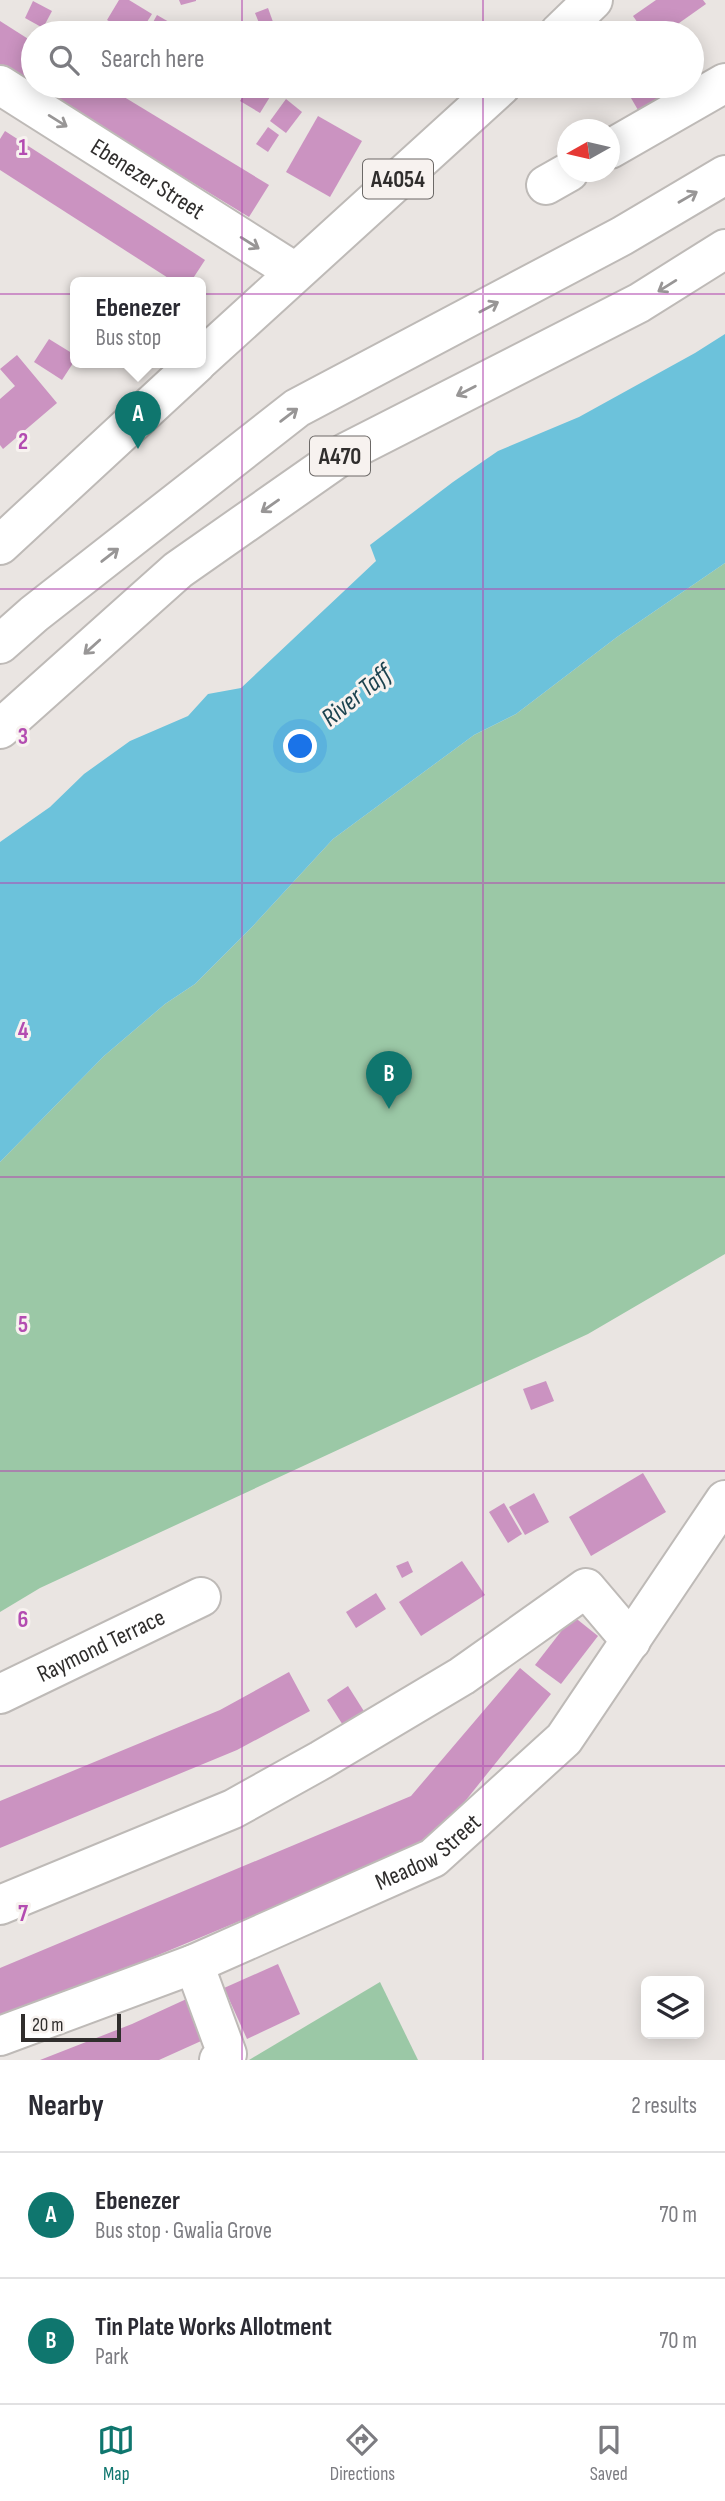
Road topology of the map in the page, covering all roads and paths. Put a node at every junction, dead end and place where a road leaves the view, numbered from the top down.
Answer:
1 (593, 0) edge
2 (571, 21) edge
3 (725, 83) edge
4 (704, 95) edge
5 (488, 98) edge
6 (699, 98) edge
7 (5, 100) edge
8 (620, 143) edge
9 (725, 175) edge
10 (725, 249) edge
11 (295, 272) junction
12 (206, 354) edge
13 (192, 368) edge
14 (0, 545) edge
15 (0, 644) edge
16 (0, 729) edge
17 (725, 1500) edge
18 (201, 1597) dead end
19 (631, 1641) junction
20 (0, 1694) edge
21 (0, 1905) edge
22 (194, 1964) junction
23 (0, 2036) edge
24 (219, 2060) edge

1 - 2 main road
3 - 4 main road
5 - 11 main road, A4054
6 - 8 main road
7 -> 11 main road, Ebenezer Street
15 -> 9 main road, A470
10 -> 16 main road, A470
11 - 12 main road, A4054
13 - 14 main road
17 - 19 main road, Meadow Street
18 - 20 main road, Raymond Terrace
19 - 21 main road
19 - 22 main road, Meadow Street
22 - 23 main road, Meadow Street
22 - 24 main road

